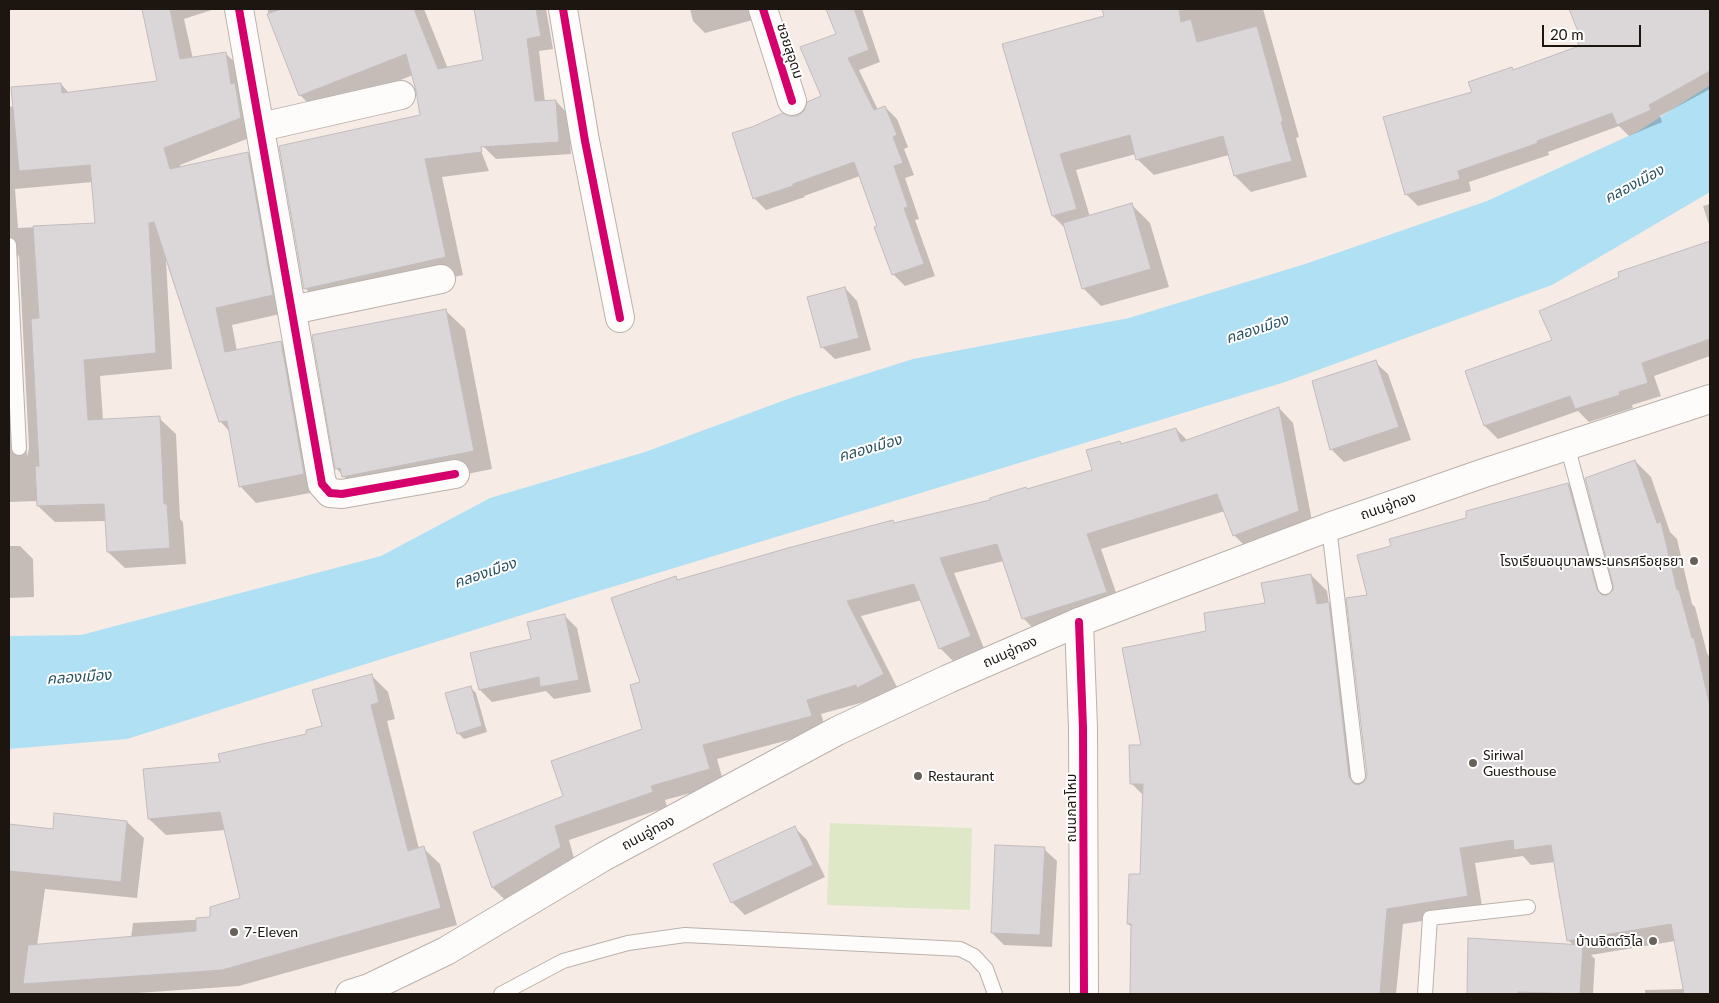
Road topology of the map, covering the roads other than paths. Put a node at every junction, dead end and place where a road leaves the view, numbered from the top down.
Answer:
1 (239, 9) edge
2 (563, 9) edge
3 (763, 9) edge
4 (401, 95) dead end
5 (792, 101) dead end
6 (260, 127) junction
7 (9, 245) edge
8 (440, 279) dead end
9 (292, 310) junction
10 (620, 318) dead end
11 (1710, 399) edge
12 (1568, 445) junction
13 (19, 448) dead end
14 (454, 474) dead end
15 (1329, 527) junction
16 (1605, 587) dead end
17 (1079, 622) junction
18 (1358, 776) dead end
19 (1528, 908) dead end
20 (350, 994) edge
21 (501, 994) edge
22 (995, 994) edge
23 (1084, 994) edge
24 (1425, 994) edge

1 - 6 street
2 - 10 street
3 - 5 street, ซอยสุอุดม
4 - 6 street
6 - 9 street
7 - 13 lane
8 - 9 street
9 - 14 street
11 - 12 street, ถนนอู่ทอง
12 - 15 street, ถนนอู่ทอง
12 - 16 lane
15 - 17 street, ถนนอู่ทอง
15 - 18 lane
17 - 20 street, ถนนอู่ทอง
17 - 23 street, ถนนกลาโหม
19 - 24 lane
21 - 22 lane

